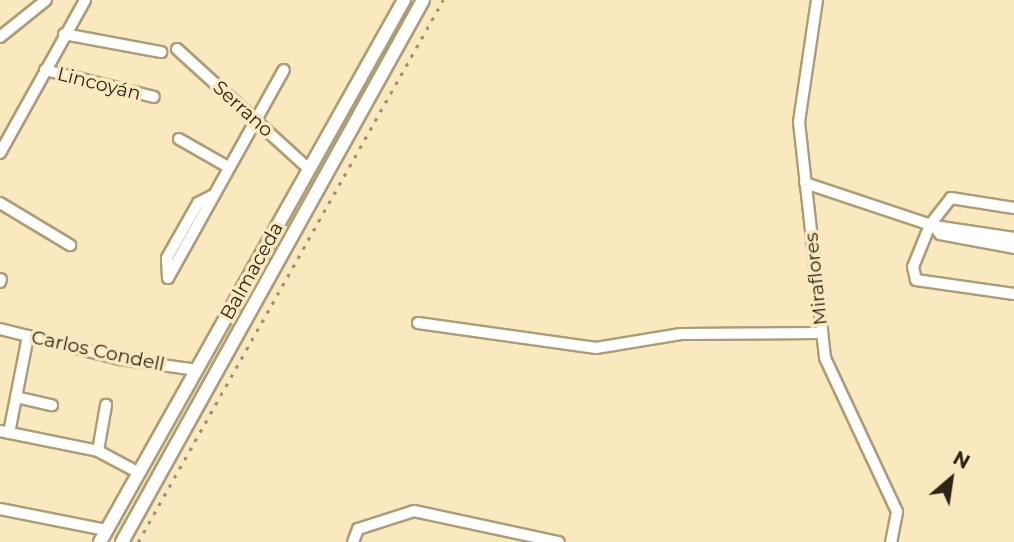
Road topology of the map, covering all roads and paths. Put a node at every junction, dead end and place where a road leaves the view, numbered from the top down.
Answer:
1 (46, 0) edge
2 (85, 0) edge
3 (404, 0) edge
4 (423, 0) edge
5 (817, 0) edge
6 (64, 34) junction
7 (0, 37) edge
8 (177, 49) dead end
9 (161, 52) dead end
10 (45, 70) junction
11 (284, 70) dead end
12 (154, 97) dead end
13 (254, 120) junction
14 (179, 138) dead end
15 (0, 153) edge
16 (228, 167) junction
17 (309, 168) junction
18 (805, 183) junction
19 (212, 196) junction
20 (0, 203) edge
21 (1014, 208) edge
22 (932, 225) junction
23 (1014, 238) edge
24 (70, 245) dead end
25 (1014, 248) edge
26 (1014, 294) edge
27 (418, 323) dead end
28 (0, 329) edge
29 (822, 333) junction
30 (28, 336) junction
31 (197, 370) junction
32 (16, 397) junction
33 (52, 405) dead end
34 (106, 405) dead end
35 (4, 432) edge
36 (98, 451) junction
37 (139, 473) junction
38 (0, 509) edge
39 (106, 530) junction
40 (100, 542) edge
41 (122, 542) edge
42 (353, 542) edge
43 (559, 542) edge
44 (891, 542) edge

1 - 7 street
2 - 6 street
3 - 17 main road, Balmaceda
4 - 41 main road, Balmaceda
5 - 18 street, Miraflores
6 - 9 street
6 - 10 street
8 - 13 street, Serrano
10 - 12 street, Lincoyán
10 - 15 street
11 - 13 street
13 - 16 street
13 - 17 street, Serrano
14 - 16 street
16 - 19 street
17 - 31 main road, Balmaceda
18 - 22 street
18 - 29 street, Miraflores
19 - 19 street
20 - 24 street
21 - 22 street
22 - 23 street
22 - 25 street
22 - 26 street
27 - 29 street
28 - 30 street, Carlos Condell
29 - 44 street, Miraflores
30 - 31 street, Carlos Condell
30 - 32 street
31 - 37 main road, Balmaceda
32 - 33 street
32 - 35 street
34 - 36 street
35 - 36 street
36 - 37 street
37 - 39 main road, Balmaceda
38 - 39 street
39 - 40 main road, Balmaceda
42 - 43 street

